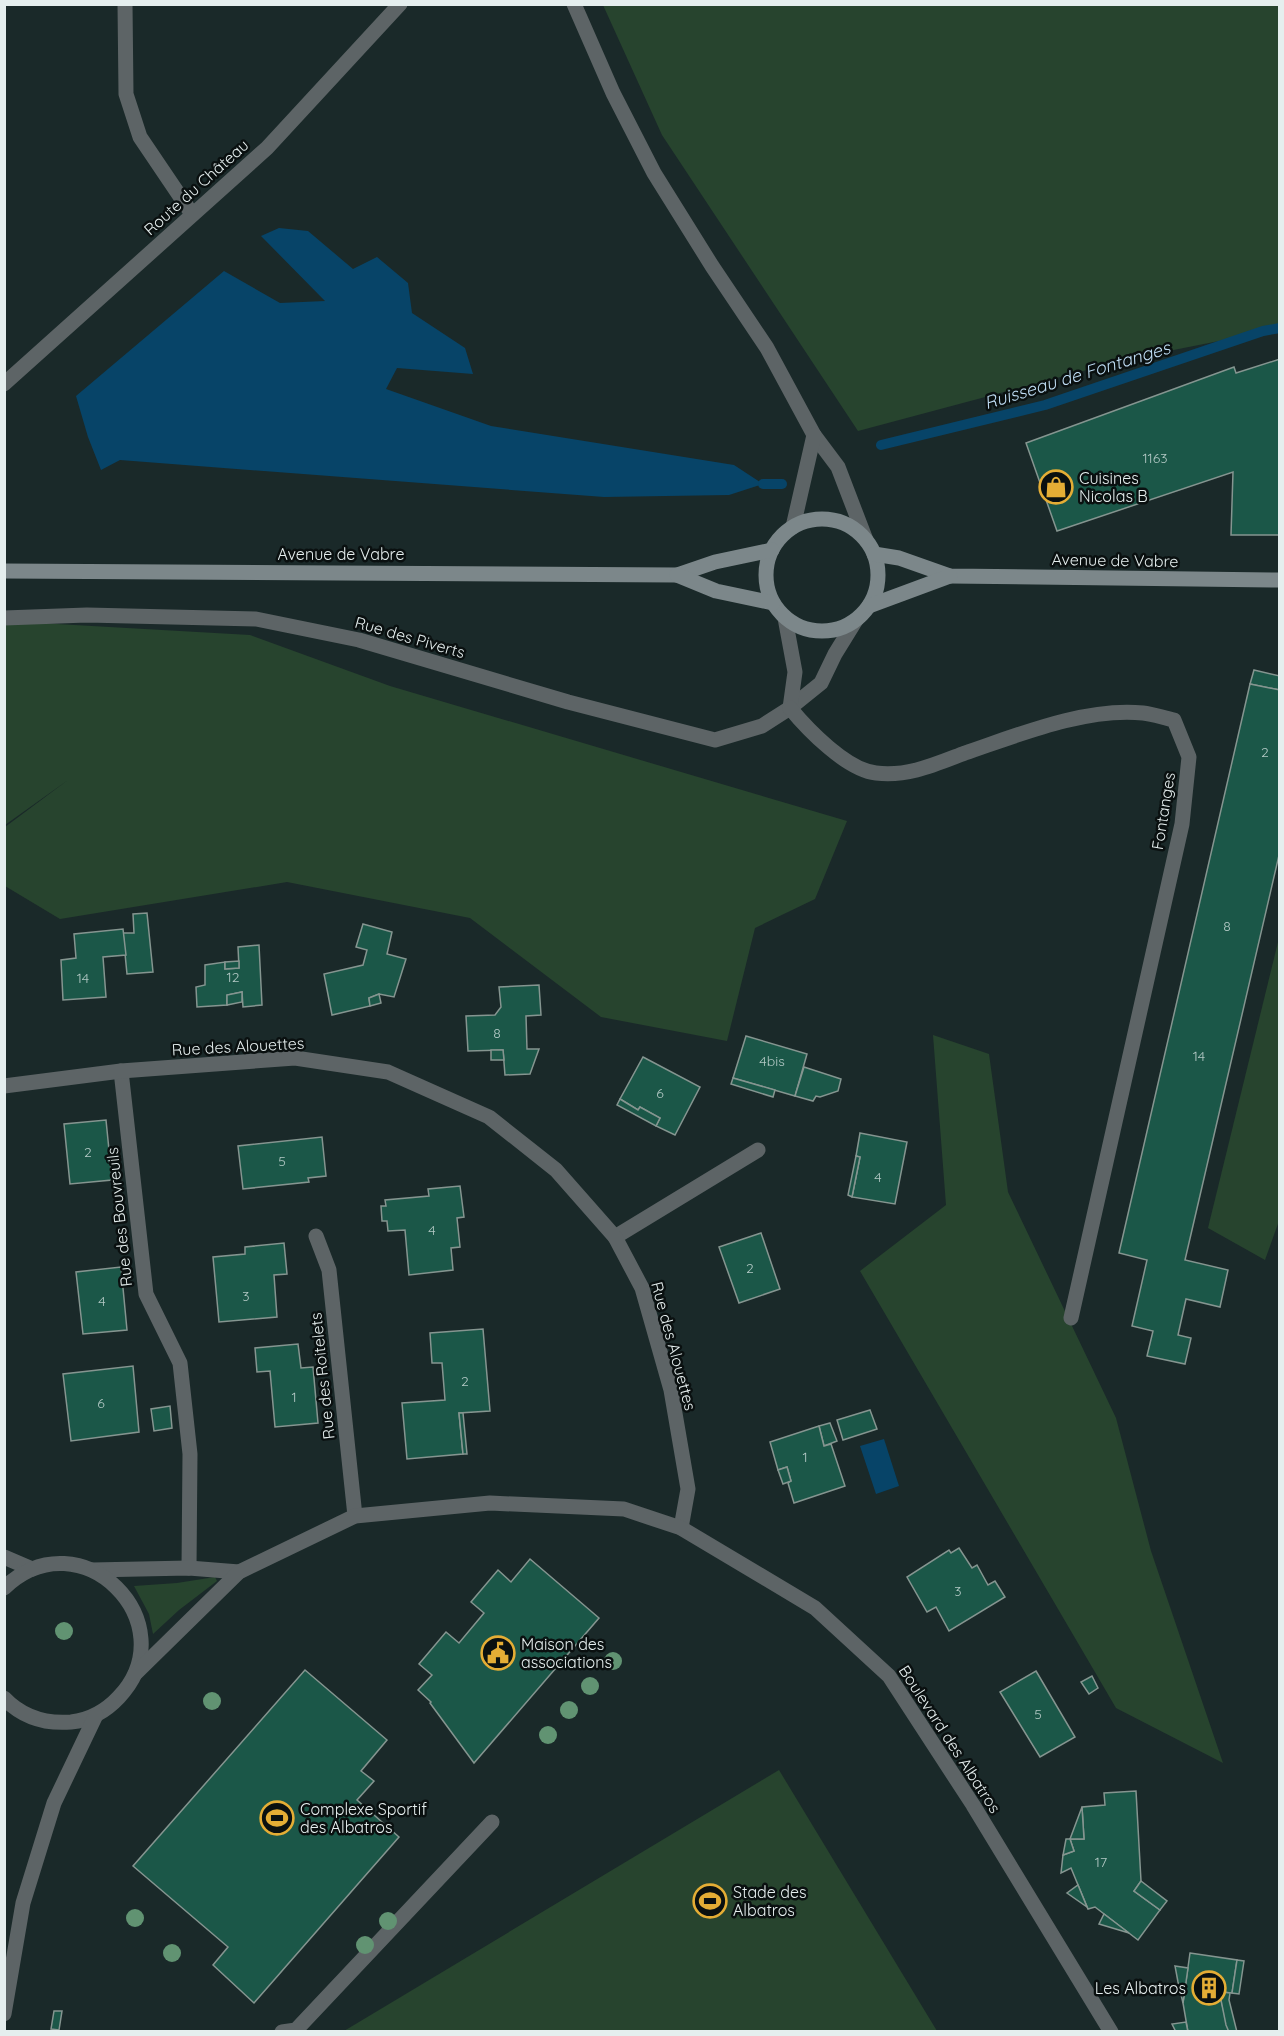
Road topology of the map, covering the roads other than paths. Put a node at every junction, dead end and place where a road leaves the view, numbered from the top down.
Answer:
1 (125, 4) edge
2 (400, 4) edge
3 (574, 4) edge
4 (192, 214) junction
5 (4, 384) edge
6 (814, 435) junction
7 (793, 527) junction
8 (866, 540) junction
9 (772, 550) junction
10 (874, 554) junction
11 (4, 571) edge
12 (677, 575) junction
13 (950, 576) junction
14 (1280, 580) edge
15 (773, 603) junction
16 (869, 606) junction
17 (4, 618) edge
18 (785, 618) junction
19 (856, 620) junction
20 (790, 708) junction
21 (122, 1071) junction
22 (4, 1086) edge
23 (758, 1150) dead end
24 (316, 1236) dead end
25 (615, 1237) junction
26 (1071, 1318) dead end
27 (355, 1516) junction
28 (681, 1528) junction
29 (4, 1557) edge
30 (189, 1568) junction
31 (32, 1569) junction
32 (92, 1570) junction
33 (239, 1572) junction
34 (4, 1588) edge
35 (135, 1674) junction
36 (4, 1698) edge
37 (96, 1715) junction
38 (492, 1822) dead end
39 (4, 2014) edge
40 (282, 2031) edge
41 (1111, 2031) edge

1 - 4 street
2 - 4 street, Route du Château
3 - 6 street
4 - 5 street, Route du Château
6 - 7 street
6 - 8 street
7 - 8 main road
7 - 9 main road
8 - 10 main road
9 - 12 main road, Avenue de Vabre
9 - 15 main road
10 - 13 main road, Avenue de Vabre
10 - 16 main road
11 - 12 main road, Avenue de Vabre
12 - 15 main road, Avenue de Vabre
13 - 14 main road, Avenue de Vabre
13 - 16 main road, Avenue de Vabre
15 - 18 main road
16 - 19 main road
17 - 20 street, Rue des Piverts
18 - 19 main road
18 - 20 street
19 - 20 street, Rue des Piverts
20 - 26 street, Fontanges
21 - 22 street, Rue des Alouettes
21 - 25 street, Rue des Alouettes
21 - 30 street, Rue des Bouvreuils
23 - 25 street
24 - 27 street, Rue des Roitelets
25 - 28 street, Rue des Alouettes
27 - 28 street, Boulevard des Albatros
27 - 33 street, Boulevard des Albatros
28 - 41 street, Boulevard des Albatros
29 - 31 street
30 - 32 street
30 - 33 street
31 - 32 street
31 - 34 street
32 - 35 street
33 - 35 street, Boulevard des Albatros
35 - 37 street, Boulevard des Albatros
36 - 37 street
37 - 39 street
38 - 40 street

